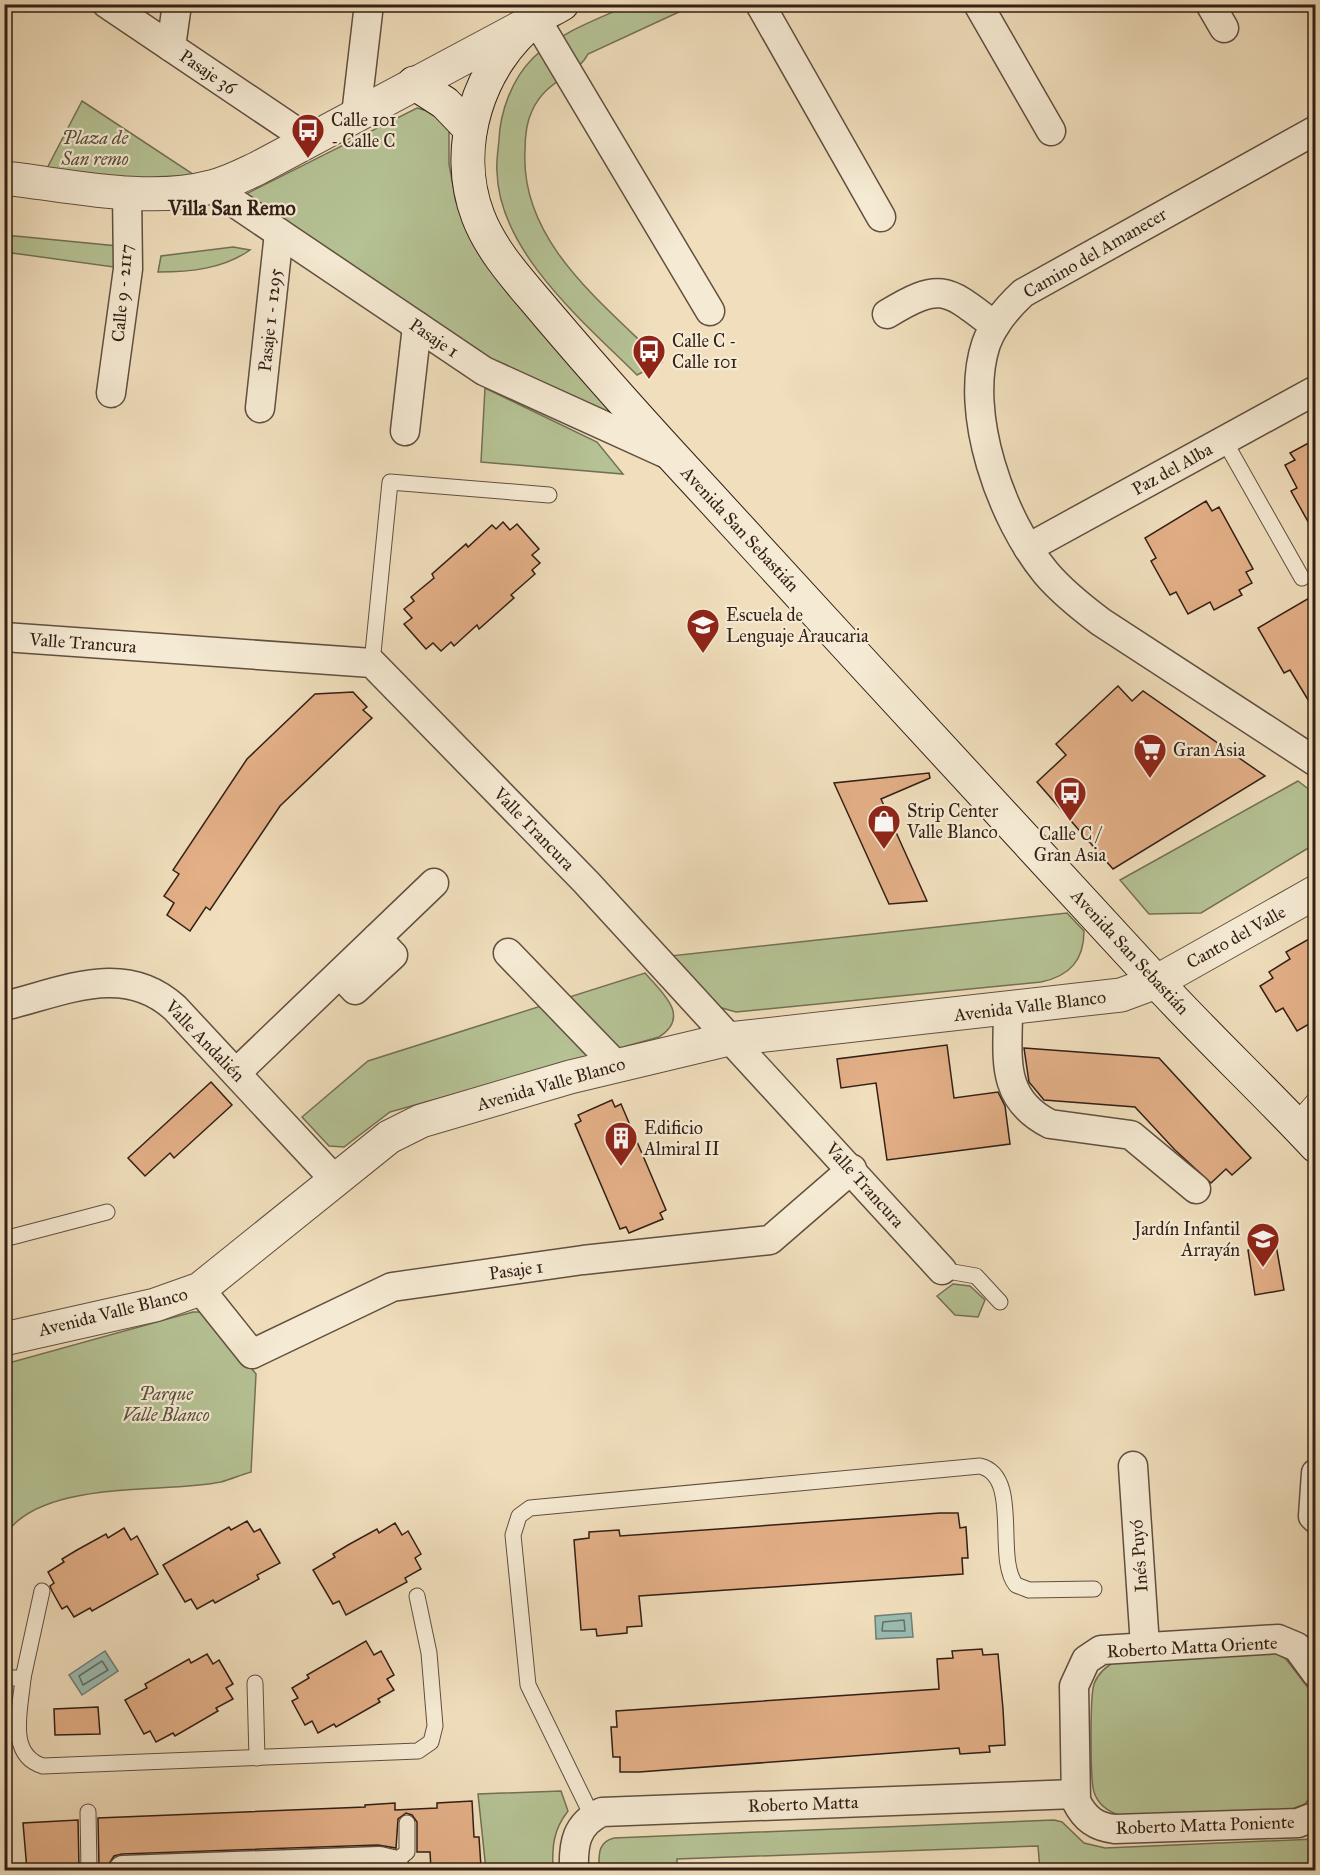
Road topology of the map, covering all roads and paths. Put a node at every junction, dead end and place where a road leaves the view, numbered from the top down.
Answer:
1 (107, 4) edge
2 (177, 4) edge
3 (369, 4) edge
4 (760, 4) edge
5 (978, 4) edge
6 (546, 9) edge
7 (171, 47) junction
8 (414, 83) junction
9 (356, 115) junction
10 (469, 128) junction
11 (1316, 130) edge
12 (1051, 131) dead end
13 (309, 140) junction
14 (4, 178) edge
15 (211, 187) junction
16 (127, 192) junction
17 (881, 217) dead end
18 (279, 233) junction
19 (710, 311) dead end
20 (887, 314) dead end
21 (417, 326) junction
22 (994, 326) junction
23 (1316, 390) edge
24 (111, 393) dead end
25 (260, 408) dead end
26 (405, 431) dead end
27 (1224, 441) junction
28 (674, 458) junction
29 (549, 495) dead end
30 (1028, 548) junction
31 (1302, 578) dead end
32 (4, 638) edge
33 (372, 663) junction
34 (1316, 762) edge
35 (434, 883) dead end
36 (1316, 892) edge
37 (508, 953) dead end
38 (1156, 982) junction
39 (4, 1006) edge
40 (1008, 1009) junction
41 (729, 1039) junction
42 (615, 1065) junction
43 (236, 1073) junction
44 (1316, 1098) edge
45 (1294, 1123) junction
46 (1316, 1146) edge
47 (852, 1169) junction
48 (335, 1180) junction
49 (1196, 1189) dead end
50 (107, 1212) dead end
51 (4, 1239) edge
52 (942, 1270) joint
53 (200, 1289) junction
54 (1000, 1302) dead end
55 (4, 1339) edge
56 (1133, 1466) dead end
57 (1316, 1473) edge
58 (1316, 1519) edge
59 (1094, 1589) dead end
60 (42, 1591) dead end
61 (417, 1596) dead end
62 (1145, 1646) junction
63 (1316, 1673) edge
64 (4, 1678) edge
65 (23, 1678) junction
66 (255, 1683) dead end
67 (257, 1758) junction
68 (1075, 1794) junction
69 (88, 1812) dead end
70 (592, 1816) junction
71 (1316, 1816) edge
72 (407, 1823) dead end
73 (394, 1867) edge
74 (89, 1870) edge
75 (123, 1870) edge
76 (574, 1870) edge

1 - 7 street, Pasaje 36
2 - 7 street
3 - 9 street
4 - 17 street
5 - 12 street
6 - 8 street
6 - 10 street, Avenida San Sebastián
6 - 19 street
7 - 13 street, Pasaje 36
8 - 9 street
8 - 10 street
9 - 13 street
10 - 28 street, Avenida San Sebastián
11 - 22 street, Camino del Amanecer
13 - 15 street
14 - 16 street
15 - 16 street
15 - 18 street, Pasaje 1
16 - 24 street, Calle 9 - 2117
18 - 21 street, Pasaje 1
18 - 25 street, Pasaje 1 - 1295
20 - 22 street
21 - 26 street
21 - 28 street, Pasaje 1
22 - 30 street, Camino del Amanecer
23 - 27 street, Paz del Alba
27 - 30 street, Paz del Alba
27 - 31 lane
28 - 38 street, Avenida San Sebastián
29 - 33 lane
30 - 34 street, Camino del Amanecer
32 - 33 street, Valle Trancura
33 - 41 street, Valle Trancura
35 - 43 street
36 - 38 street, Canto del Valle
37 - 42 street
38 - 40 street, Avenida Valle Blanco
38 - 45 street, Avenida San Sebastián
39 - 43 street, Valle Andalién
40 - 41 street, Avenida Valle Blanco
40 - 49 street
41 - 42 street, Avenida Valle Blanco
41 - 47 street, Valle Trancura
42 - 48 street, Avenida Valle Blanco
43 - 48 street, Valle Andalién
44 - 45 lane
45 - 46 street, Avenida San Sebastián
47 - 52 street, Valle Trancura
47 - 53 street, Pasaje 1
48 - 53 street, Avenida Valle Blanco
50 - 51 lane
52 - 54 lane
53 - 55 street, Avenida Valle Blanco
56 - 62 street, Inés Puyó
57 - 58 street
59 - 70 lane
60 - 65 lane
61 - 67 lane
62 - 63 street, Roberto Matta Oriente
62 - 68 street, Roberto Matta Oriente
64 - 65 lane
65 - 67 lane
66 - 67 lane
68 - 70 street, Roberto Matta
68 - 71 street, Roberto Matta Poniente
69 - 74 lane
70 - 76 street
72 - 73 lane
73 - 75 street

